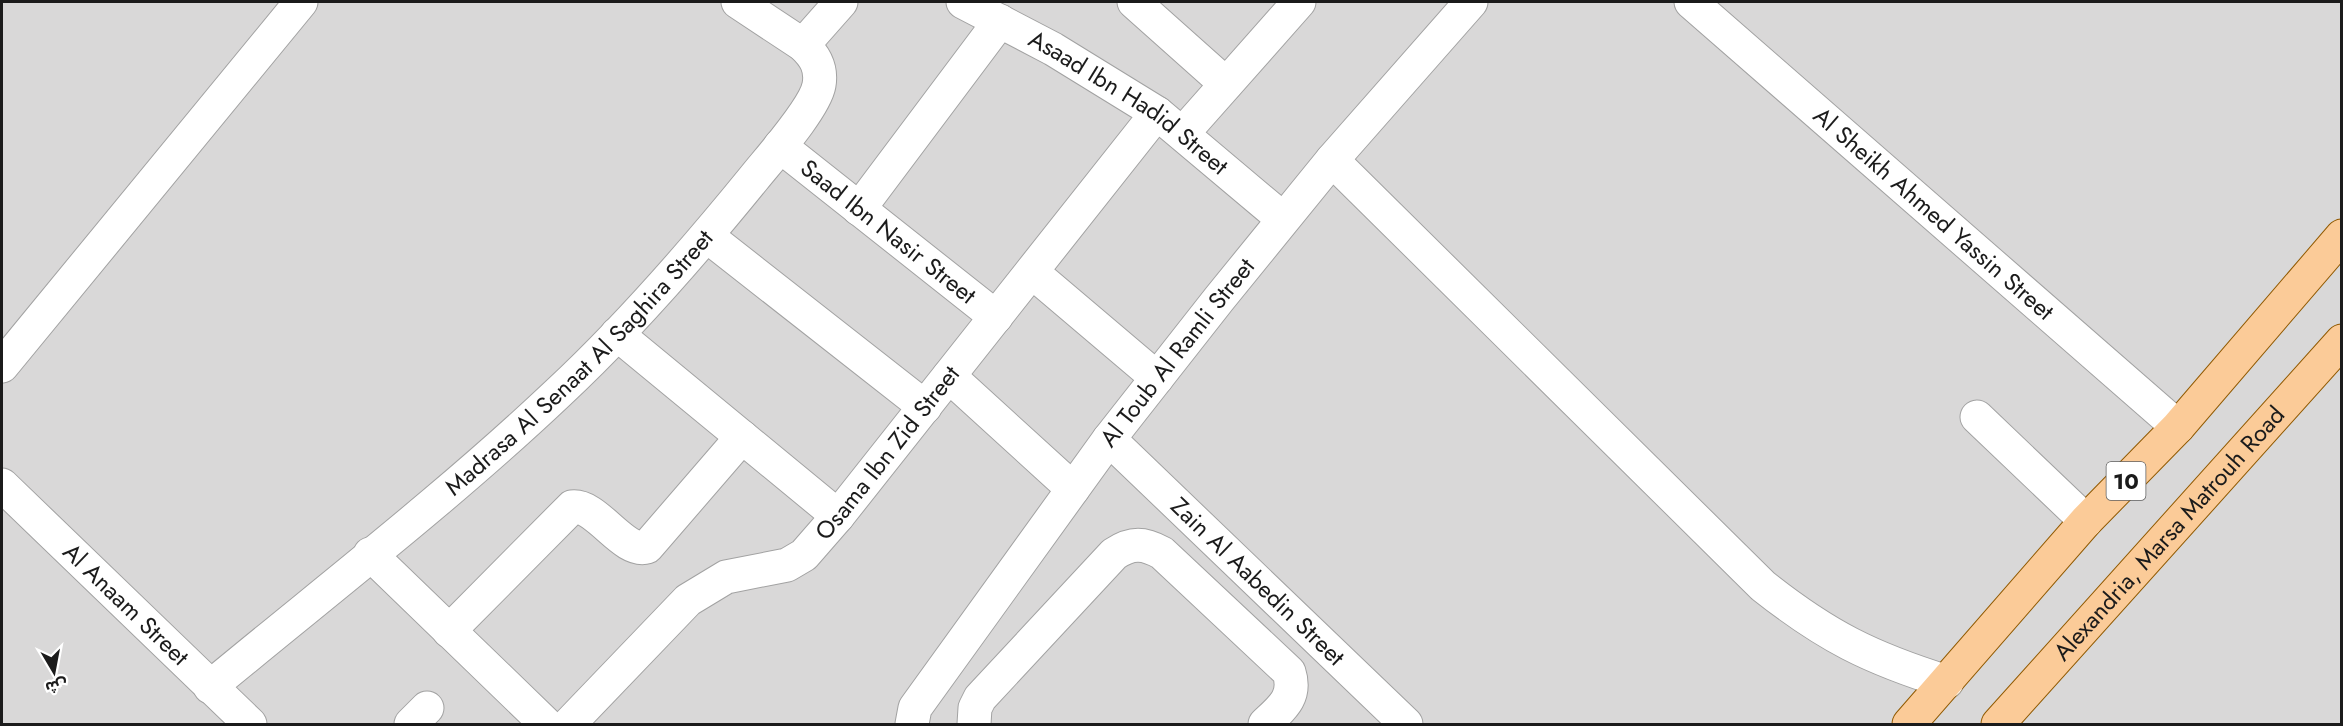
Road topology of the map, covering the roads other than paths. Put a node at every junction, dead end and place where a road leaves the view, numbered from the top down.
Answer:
1 (301, 2) edge
2 (738, 2) edge
3 (841, 2) edge
4 (963, 2) edge
5 (1134, 2) edge
6 (1299, 2) edge
7 (1470, 2) edge
8 (1691, 2) edge
9 (1000, 21) junction
10 (803, 45) junction
11 (1226, 84) junction
12 (1157, 113) junction
13 (1182, 133) junction
14 (780, 146) junction
15 (1332, 160) junction
16 (859, 209) junction
17 (1283, 219) junction
18 (707, 236) junction
19 (2342, 236) edge
20 (1032, 272) junction
21 (996, 317) junction
22 (617, 334) junction
23 (2342, 341) edge
24 (2, 366) edge
25 (949, 376) junction
26 (1157, 378) junction
27 (925, 407) junction
28 (1977, 417) dead end
29 (2178, 427) junction
30 (742, 437) junction
31 (1109, 439) junction
32 (2, 485) edge
33 (1073, 489) junction
34 (838, 516) junction
35 (2086, 521) junction
36 (370, 554) junction
37 (449, 631) junction
38 (1947, 682) junction
39 (210, 687) junction
40 (250, 724) edge
41 (546, 724) edge
42 (568, 724) edge
43 (912, 724) edge
44 (974, 724) edge
45 (1265, 724) edge
46 (1406, 724) edge
47 (1909, 724) edge
48 (1998, 724) edge

1 - 24 street
2 - 10 street, Madrasa Al Senaat Al Saghira Street
3 - 10 street
4 - 9 street, Asaad Ibn Hadid Street
5 - 11 street
6 - 11 street
7 - 15 street, Al Toub Al Ramli Street
8 - 29 street, Al Sheikh Ahmed Yassin Street
9 - 12 street, Asaad Ibn Hadid Street
9 - 16 street
10 - 14 street, Madrasa Al Senaat Al Saghira Street
11 - 13 street
12 - 13 street, Asaad Ibn Hadid Street
12 - 20 street, Osama Ibn Zid Street
13 - 17 street, Asaad Ibn Hadid Street
14 - 16 street, Saad Ibn Nasir Street
14 - 18 street, Madrasa Al Senaat Al Saghira Street
15 - 17 street, Al Toub Al Ramli Street
15 - 38 street
16 - 21 street, Saad Ibn Nasir Street
17 - 26 street, Al Toub Al Ramli Street
18 - 22 street, Madrasa Al Senaat Al Saghira Street
18 - 27 street
19 - 29 main road, 10
20 - 21 street, Osama Ibn Zid Street
20 - 26 street
21 - 25 street, Osama Ibn Zid Street
22 - 30 street
22 - 36 street, Madrasa Al Senaat Al Saghira Street
23 - 48 main road, Alexandria, Marsa Matrouh Road
25 - 27 street, Osama Ibn Zid Street
25 - 33 street
26 - 31 street, Al Toub Al Ramli Street
27 - 34 street, Osama Ibn Zid Street
28 - 35 street
29 - 35 main road, 10
30 - 34 street
30 - 37 street
31 - 33 street, Al Toub Al Ramli Street
31 - 46 street, Zain Al Aabedin Street
32 - 39 street, Al Anaam Street
33 - 43 street, Al Toub Al Ramli Street
34 - 42 street, Osama Ibn Zid Street
35 - 38 main road, 10
36 - 37 street
36 - 39 street, Madrasa Al Senaat Al Saghira Street
37 - 41 street
38 - 47 main road, 10
39 - 40 street, Al Anaam Street
44 - 45 street

